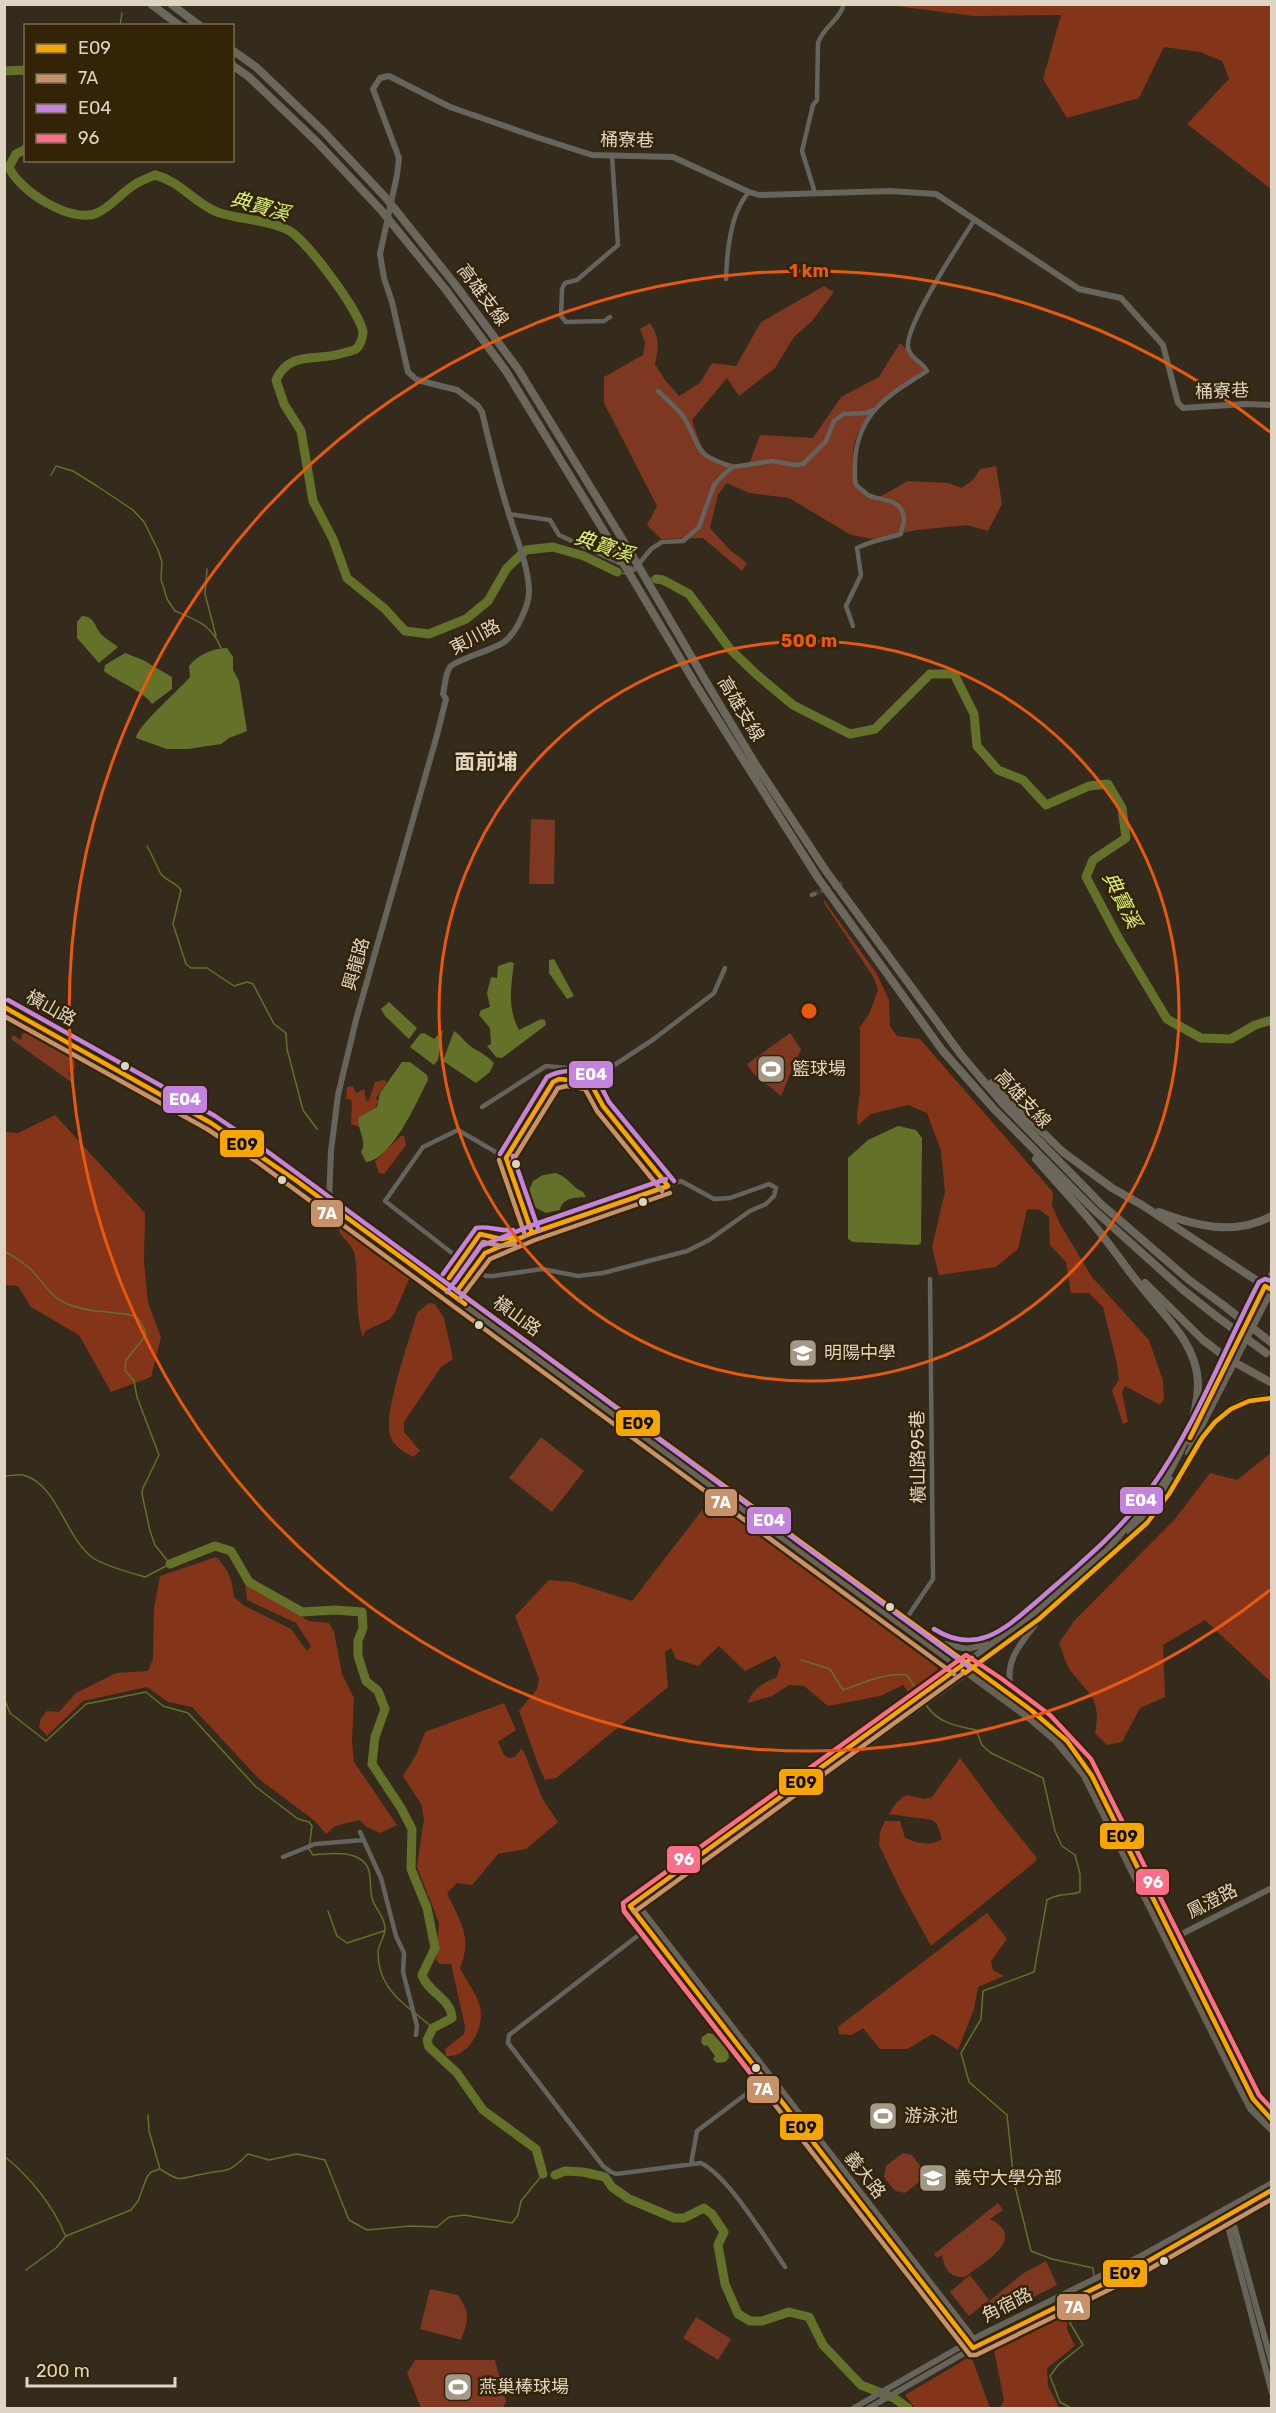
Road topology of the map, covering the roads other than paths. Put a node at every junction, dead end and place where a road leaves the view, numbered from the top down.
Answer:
1 (151, 4) edge
2 (171, 4) edge
3 (844, 4) edge
4 (177, 24) edge
5 (197, 24) edge
6 (234, 51) edge
7 (234, 66) edge
8 (612, 156) junction
9 (749, 192) junction
10 (815, 193) junction
11 (975, 219) junction
12 (726, 279) dead end
13 (610, 317) dead end
14 (658, 391) dead end
15 (1272, 405) edge
16 (873, 410) junction
17 (733, 467) junction
18 (508, 514) junction
19 (524, 565) joint
20 (853, 626) dead end
21 (437, 735) joint
22 (725, 968) dead end
23 (4, 999) edge
24 (4, 1007) edge
25 (962, 1056) junction
26 (980, 1093) junction
27 (482, 1107) dead end
28 (506, 1158) junction
29 (668, 1186) junction
30 (330, 1201) junction
31 (1142, 1205) junction
32 (1272, 1216) edge
33 (532, 1233) junction
34 (1111, 1248) junction
35 (461, 1260) junction
36 (473, 1268) junction
37 (1272, 1273) edge
38 (930, 1279) dead end
39 (446, 1283) junction
40 (1269, 1289) edge
41 (457, 1291) junction
42 (1272, 1343) edge
43 (1269, 1355) edge
44 (1231, 1361) junction
45 (1272, 1383) edge
46 (1272, 1398) edge
47 (1155, 1497) junction
48 (1110, 1554) junction
49 (1041, 1617) junction
50 (904, 1623) junction
51 (1003, 1635) junction
52 (932, 1637) junction
53 (966, 1662) junction
54 (973, 1667) junction
55 (958, 1668) junction
56 (965, 1673) junction
57 (1031, 1710) junction
58 (887, 1724) junction
59 (1106, 1811) junction
60 (360, 1832) dead end
61 (364, 1840) junction
62 (283, 1857) dead end
63 (1272, 1888) edge
64 (637, 1910) junction
65 (650, 1926) junction
66 (1170, 1940) junction
67 (416, 2035) dead end
68 (765, 2079) junction
69 (774, 2081) junction
70 (1272, 2121) edge
71 (1272, 2130) edge
72 (691, 2164) junction
73 (1272, 2183) edge
74 (1272, 2190) edge
75 (1227, 2213) junction
76 (1133, 2260) junction
77 (785, 2267) dead end
78 (1136, 2268) junction
79 (972, 2343) junction
80 (1272, 2364) edge
81 (1272, 2393) edge
82 (871, 2405) edge
83 (854, 2409) edge

1 - 4 highway
2 - 5 highway
3 - 10 street
6 - 25 highway, 高雄支線, bridge
7 - 26 highway, 高雄支線, bridge
8 - 9 street, 桶寮巷
8 - 13 street
8 - 18 street, 桶寮巷, bridge
9 - 10 street, 桶寮巷
9 - 12 street
10 - 11 street, 桶寮巷
11 - 15 street, 桶寮巷
11 - 16 street
14 - 17 street
16 - 17 street
16 - 20 street
17 - 18 street
18 - 19 street, 桶寮巷
19 - 21 street, 東川路
21 - 30 street, 興龍路
22 - 27 street
23 - 30 main road, 橫山路
24 - 30 main road, 橫山路
25 - 31 highway
25 - 42 highway, 高雄支線, bridge
26 - 34 highway
26 - 43 highway, 高雄支線, bridge
28 - 29 street
28 - 33 street
28 - 35 street
29 - 33 street
29 - 36 street
30 - 39 main road, 橫山路
30 - 50 main road, 橫山路
31 - 32 highway
31 - 40 highway
33 - 35 street
33 - 36 street
34 - 44 highway
34 - 47 highway
35 - 39 street
36 - 41 street
37 - 40 street
38 - 50 street, 橫山路95巷
39 - 41 main road, 橫山路
40 - 44 street
41 - 50 main road, 橫山路
44 - 45 highway
44 - 47 street
44 - 48 street
46 - 48 highway
47 - 51 street
48 - 49 street
49 - 54 street
49 - 57 street
50 - 52 main road, 橫山路
50 - 55 main road, 橫山路
51 - 52 street
51 - 53 street
52 - 53 main road, 橫山路
53 - 54 main road, 橫山路
53 - 55 street
54 - 56 street
54 - 57 main road, 橫山路
55 - 56 main road, 橫山路
55 - 58 street
56 - 58 street
56 - 59 main road, 橫山路
57 - 59 main road, 橫山路
58 - 64 street
58 - 64 street
59 - 66 main road
60 - 61 street
61 - 62 street
61 - 67 street
63 - 66 street, 鳳澄路
64 - 65 street, 義大路
65 - 68 street, 義大路
65 - 69 street, 義大路
65 - 72 street
66 - 70 main road
66 - 71 main road
68 - 69 street
68 - 72 street
68 - 79 street, 義大路
69 - 79 street, 義大路
72 - 77 street
73 - 75 street, 角宿路
74 - 75 street, 角宿路
75 - 76 street, 角宿路
75 - 78 street, 角宿路
75 - 80 street
75 - 81 street
76 - 78 street
76 - 79 street, 角宿路
78 - 79 street, 角宿路
79 - 82 street, 角宿路
79 - 82 street, 角宿路
82 - 83 street, 角宿路

